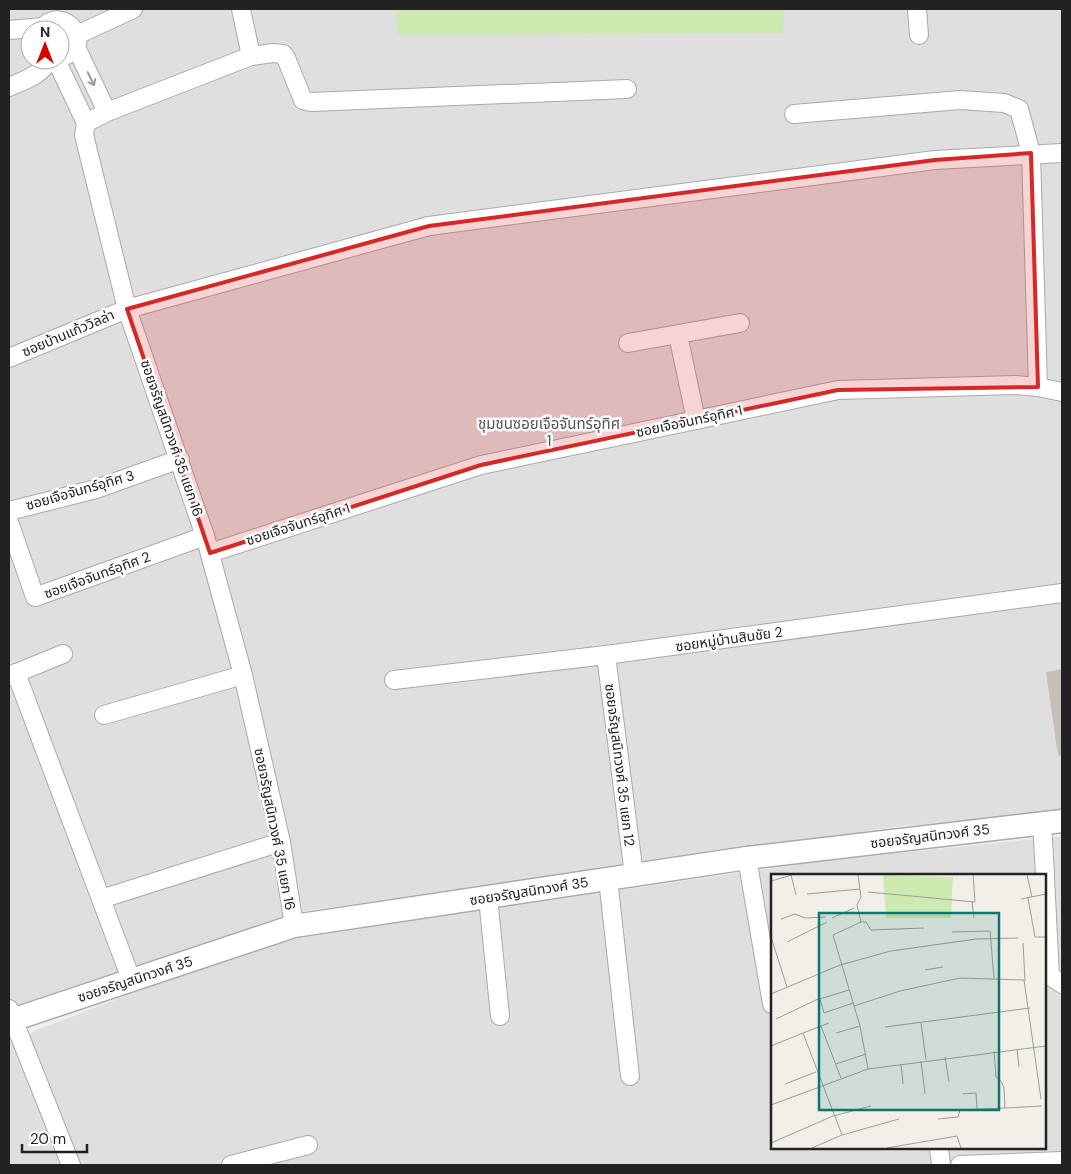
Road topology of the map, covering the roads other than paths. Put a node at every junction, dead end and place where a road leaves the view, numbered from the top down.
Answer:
1 (133, 9) edge
2 (241, 9) edge
3 (917, 9) edge
4 (70, 24) edge
5 (919, 35) dead end
6 (76, 41) junction
7 (70, 51) edge
8 (250, 56) junction
9 (41, 70) edge
10 (61, 70) edge
11 (9, 87) edge
12 (627, 89) dead end
13 (107, 112) junction
14 (794, 114) dead end
15 (86, 123) junction
16 (1031, 153) junction
17 (1062, 153) edge
18 (127, 309) junction
19 (740, 323) dead end
20 (678, 335) junction
21 (628, 343) dead end
22 (9, 358) edge
23 (1038, 387) junction
24 (1062, 392) edge
25 (696, 420) junction
26 (180, 459) junction
27 (9, 511) edge
28 (9, 522) edge
29 (208, 544) junction
30 (1062, 593) edge
31 (63, 654) dead end
32 (606, 655) junction
33 (12, 675) edge
34 (243, 675) junction
35 (394, 680) dead end
36 (104, 715) dead end
37 (1052, 822) edge
38 (281, 842) junction
39 (746, 858) junction
40 (1045, 874) edge
41 (634, 875) junction
42 (608, 879) junction
43 (1046, 897) edge
44 (488, 898) junction
45 (101, 899) junction
46 (294, 926) junction
47 (131, 980) junction
48 (1062, 984) edge
49 (771, 998) edge
50 (500, 1016) dead end
51 (10, 1017) edge
52 (630, 1076) dead end
53 (308, 1145) dead end
54 (939, 1149) edge
55 (1062, 1161) edge
56 (71, 1165) edge
57 (231, 1165) edge
58 (940, 1165) edge
59 (960, 1165) edge

1 - 6 street
2 - 8 street
3 - 5 street
4 - 6 street
6 - 7 street
6 -> 13 street
8 - 12 street
8 - 13 street
9 - 11 street
10 - 15 street
13 - 15 street
14 - 16 street
15 - 18 street, ซอยจรัญสนิทวงศ์ 35 แยก 16
16 - 17 street, ซอยบ้านแก้ววิลล่า
16 - 18 street, ซอยบ้านแก้ววิลล่า
16 - 23 street
18 - 22 street, ซอยบ้านแก้ววิลล่า
18 - 26 street, ซอยจรัญสนิทวงศ์ 35 แยก 16
19 - 20 street
20 - 21 street
20 - 25 street
23 - 24 street, ซอยเจือจันทร์อุทิศ 1
23 - 25 street, ซอยเจือจันทร์อุทิศ 1
25 - 29 street, ซอยเจือจันทร์อุทิศ 1
26 - 27 street, ซอยเจือจันทร์อุทิศ 3
26 - 29 street, ซอยจรัญสนิทวงศ์ 35 แยก 16
28 - 29 street, ซอยเจือจันทร์อุทิศ 2
29 - 34 street, ซอยจรัญสนิทวงศ์ 35 แยก 16
30 - 32 street, ซอยหมู่บ้านสินชัย 2
31 - 33 street
32 - 35 street, ซอยหมู่บ้านสินชัย 2
32 - 41 street, ซอยจรัญสนิทวงศ์ 35 แยก 12
33 - 45 street
34 - 36 street
34 - 38 street, ซอยจรัญสนิทวงศ์ 35 แยก 16
37 - 39 street, ซอยจรัญสนิทวงศ์ 35
37 - 40 street
38 - 45 street
38 - 46 street, ซอยจรัญสนิทวงศ์ 35 แยก 16
39 - 41 street, ซอยจรัญสนิทวงศ์ 35
39 - 49 street
41 - 42 street, ซอยจรัญสนิทวงศ์ 35
42 - 44 street, ซอยจรัญสนิทวงศ์ 35
42 - 52 street
43 - 48 street
44 - 46 street, ซอยจรัญสนิทวงศ์ 35
44 - 50 street
45 - 47 street
46 - 47 street, ซอยจรัญสนิทวงศ์ 35
47 - 51 street, ซอยจรัญสนิทวงศ์ 35
51 - 56 street
53 - 57 street
54 - 58 street
55 - 59 street

